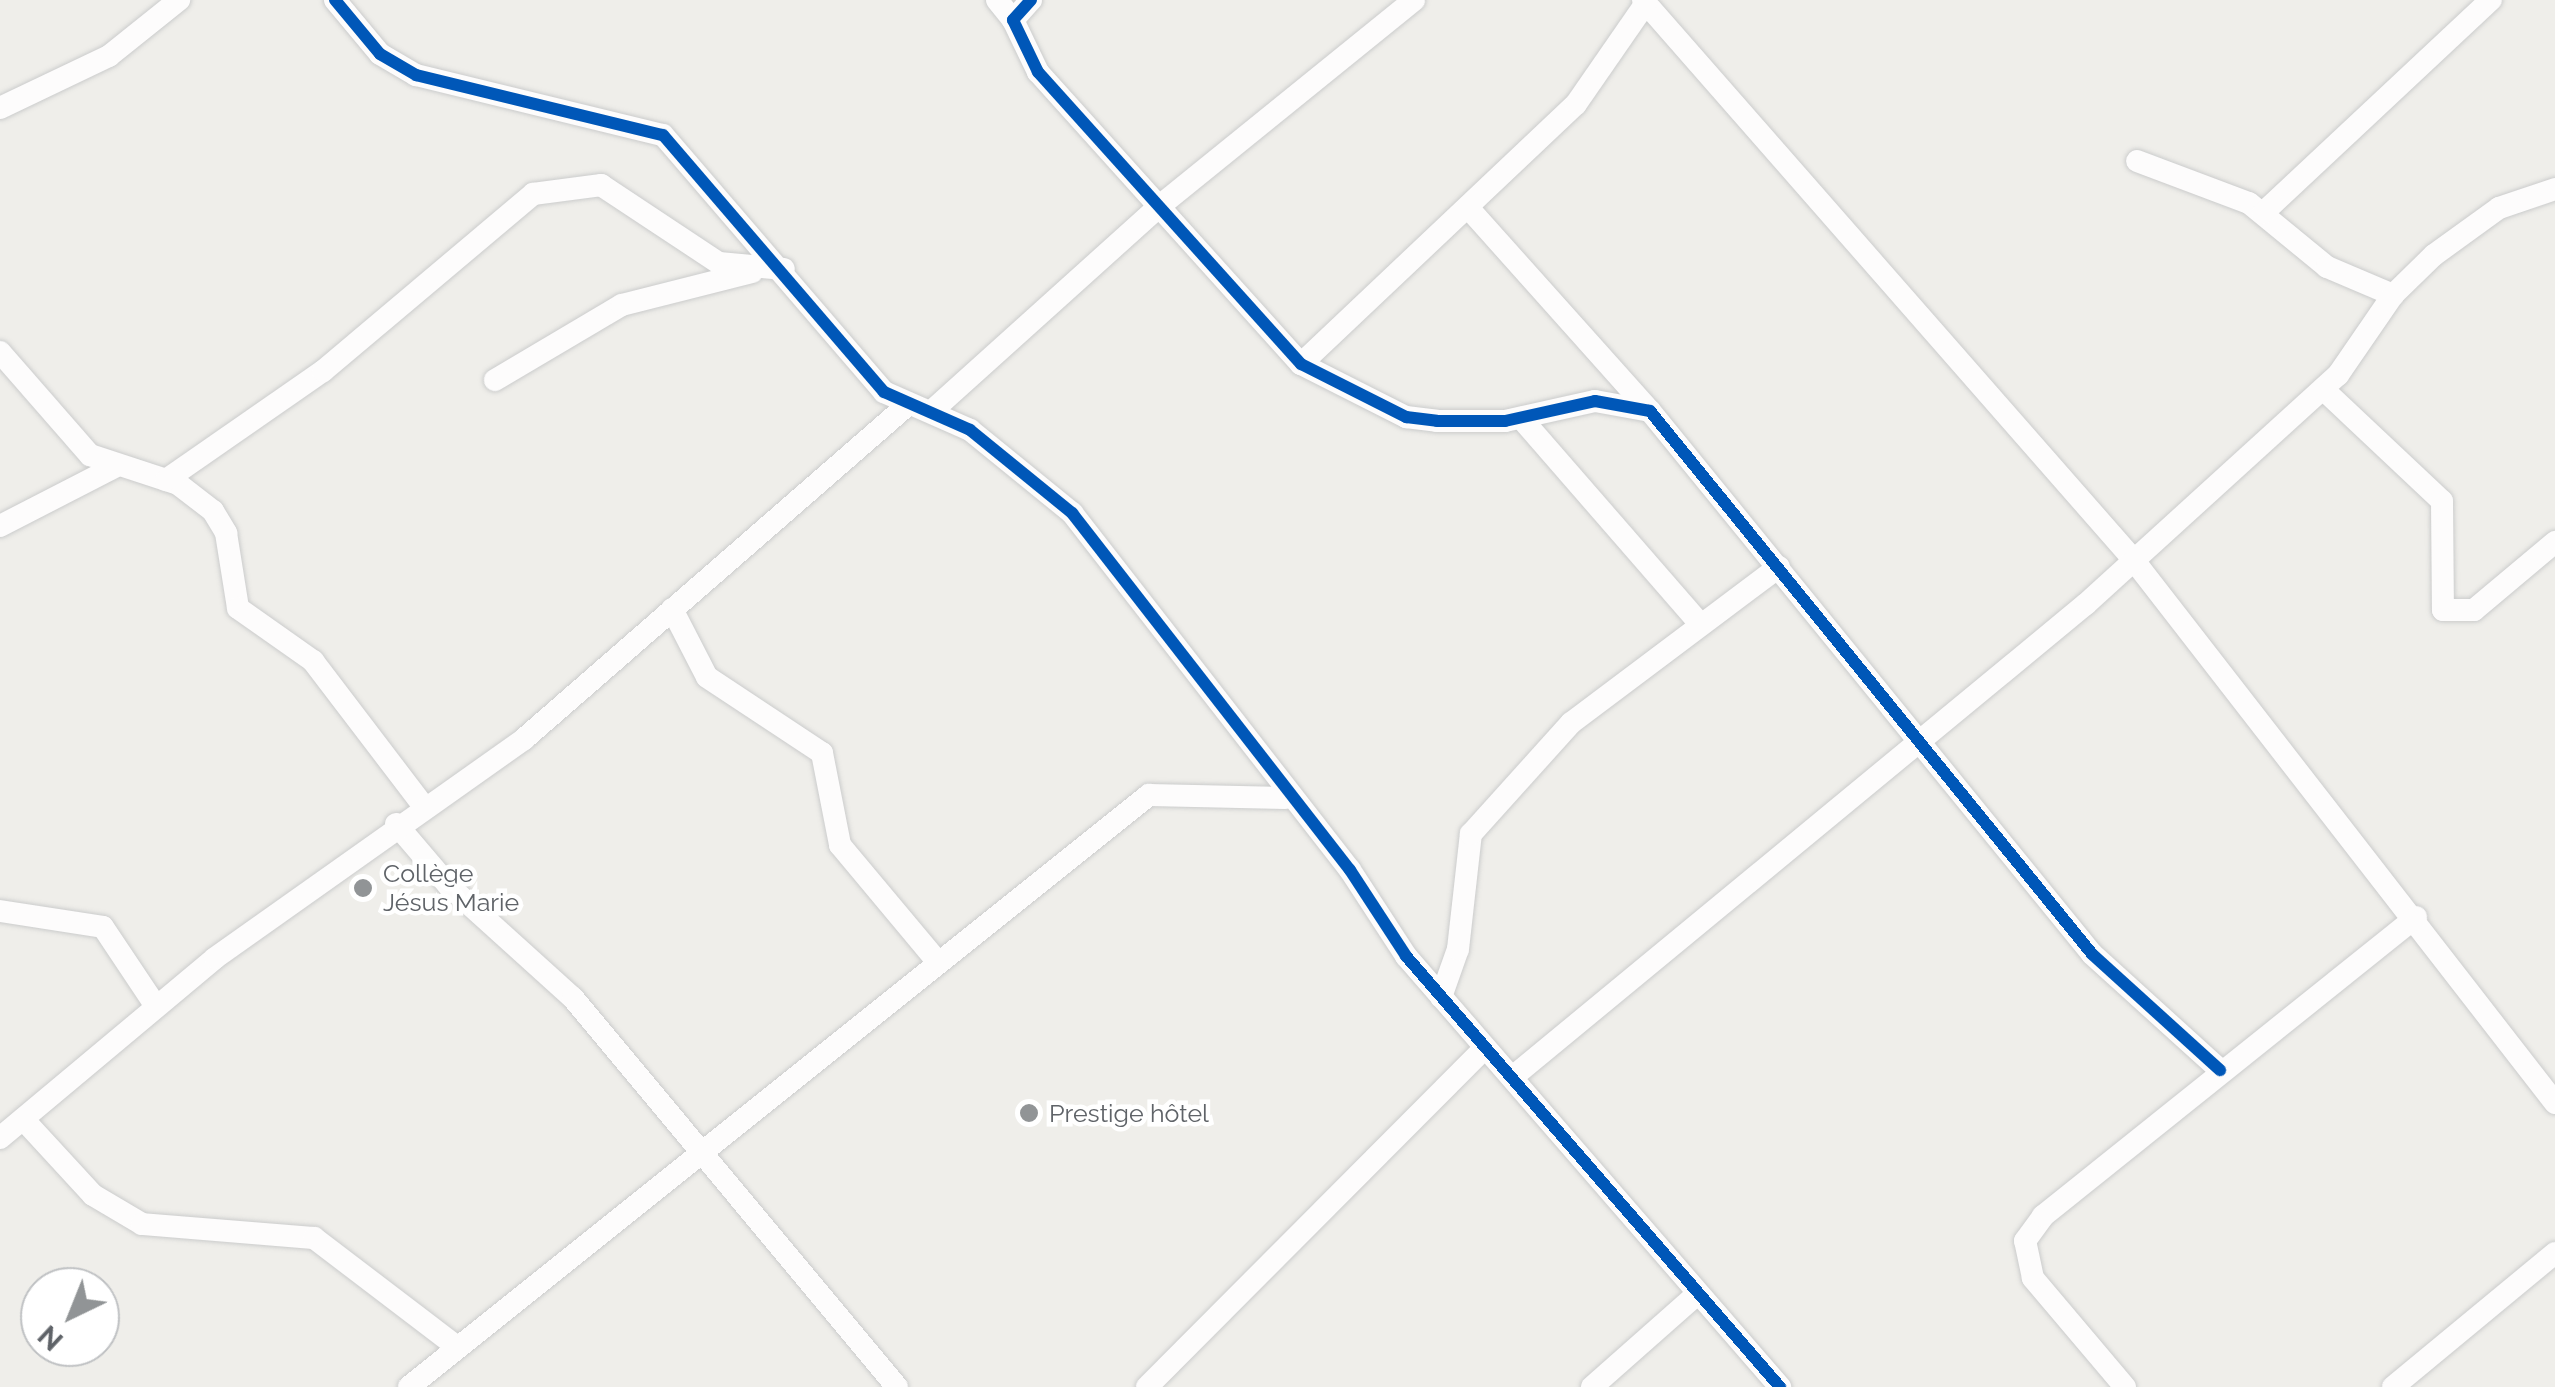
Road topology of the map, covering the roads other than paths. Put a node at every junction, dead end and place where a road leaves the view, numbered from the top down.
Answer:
1 (179, 0) edge
2 (335, 0) edge
3 (997, 0) edge
4 (1031, 0) edge
5 (1414, 0) edge
6 (2491, 0) edge
7 (1644, 2) edge
8 (1013, 20) junction
9 (0, 108) edge
10 (2137, 161) dead end
11 (2555, 189) edge
12 (1156, 209) junction
13 (1472, 212) junction
14 (2263, 213) junction
15 (784, 269) junction
16 (759, 270) junction
17 (2392, 295) junction
18 (0, 352) edge
19 (1302, 364) junction
20 (495, 380) dead end
21 (2323, 389) junction
22 (904, 408) junction
23 (933, 410) junction
24 (1650, 411) junction
25 (1522, 418) junction
26 (114, 467) junction
27 (166, 480) junction
28 (0, 526) edge
29 (2555, 542) edge
30 (2132, 558) junction
31 (1779, 567) junction
32 (672, 609) junction
33 (1699, 623) junction
34 (1921, 735) junction
35 (1285, 798) junction
36 (426, 808) junction
37 (396, 824) junction
38 (0, 911) edge
39 (2416, 917) junction
40 (936, 960) junction
41 (1441, 997) junction
42 (155, 1005) junction
43 (1484, 1049) junction
44 (2220, 1070) junction
45 (1515, 1075) junction
46 (2555, 1103) edge
47 (23, 1118) junction
48 (0, 1138) edge
49 (699, 1154) junction
50 (2555, 1253) edge
51 (1696, 1295) junction
52 (456, 1346) junction
53 (409, 1387) edge
54 (897, 1387) edge
55 (1147, 1387) edge
56 (1592, 1387) edge
57 (1780, 1387) edge
58 (2124, 1387) edge
59 (2393, 1387) edge

1 - 9 street
2 - 15 street
3 - 8 street
4 - 8 street
5 - 12 street
6 - 14 street
7 - 13 street
7 - 30 street
8 - 12 street
10 - 14 street
11 - 17 street
12 - 19 street
12 - 23 street
13 - 19 street
13 - 24 street
14 - 17 street
15 - 16 street
15 - 22 street
16 - 20 street
16 - 27 street
17 - 21 street
18 - 26 street
19 - 25 street
21 - 29 street
21 - 30 street
22 - 23 street
22 - 32 street
23 - 35 street
24 - 25 street
24 - 31 street
25 - 33 street
26 - 27 street
26 - 28 street
27 - 36 street
30 - 34 street
30 - 39 street
31 - 33 street
31 - 34 street
32 - 36 street
32 - 40 street
33 - 41 street
34 - 44 street
34 - 45 street
35 - 40 street
35 - 41 street
36 - 37 street
37 - 42 street
37 - 49 street
38 - 42 street
39 - 44 street
39 - 46 street
40 - 49 street
41 - 43 street
42 - 47 street
43 - 45 street
43 - 55 street
44 - 58 street
45 - 51 street
47 - 48 street
47 - 52 street
49 - 52 street
49 - 54 street
50 - 59 street
51 - 56 street
51 - 57 street
52 - 53 street

